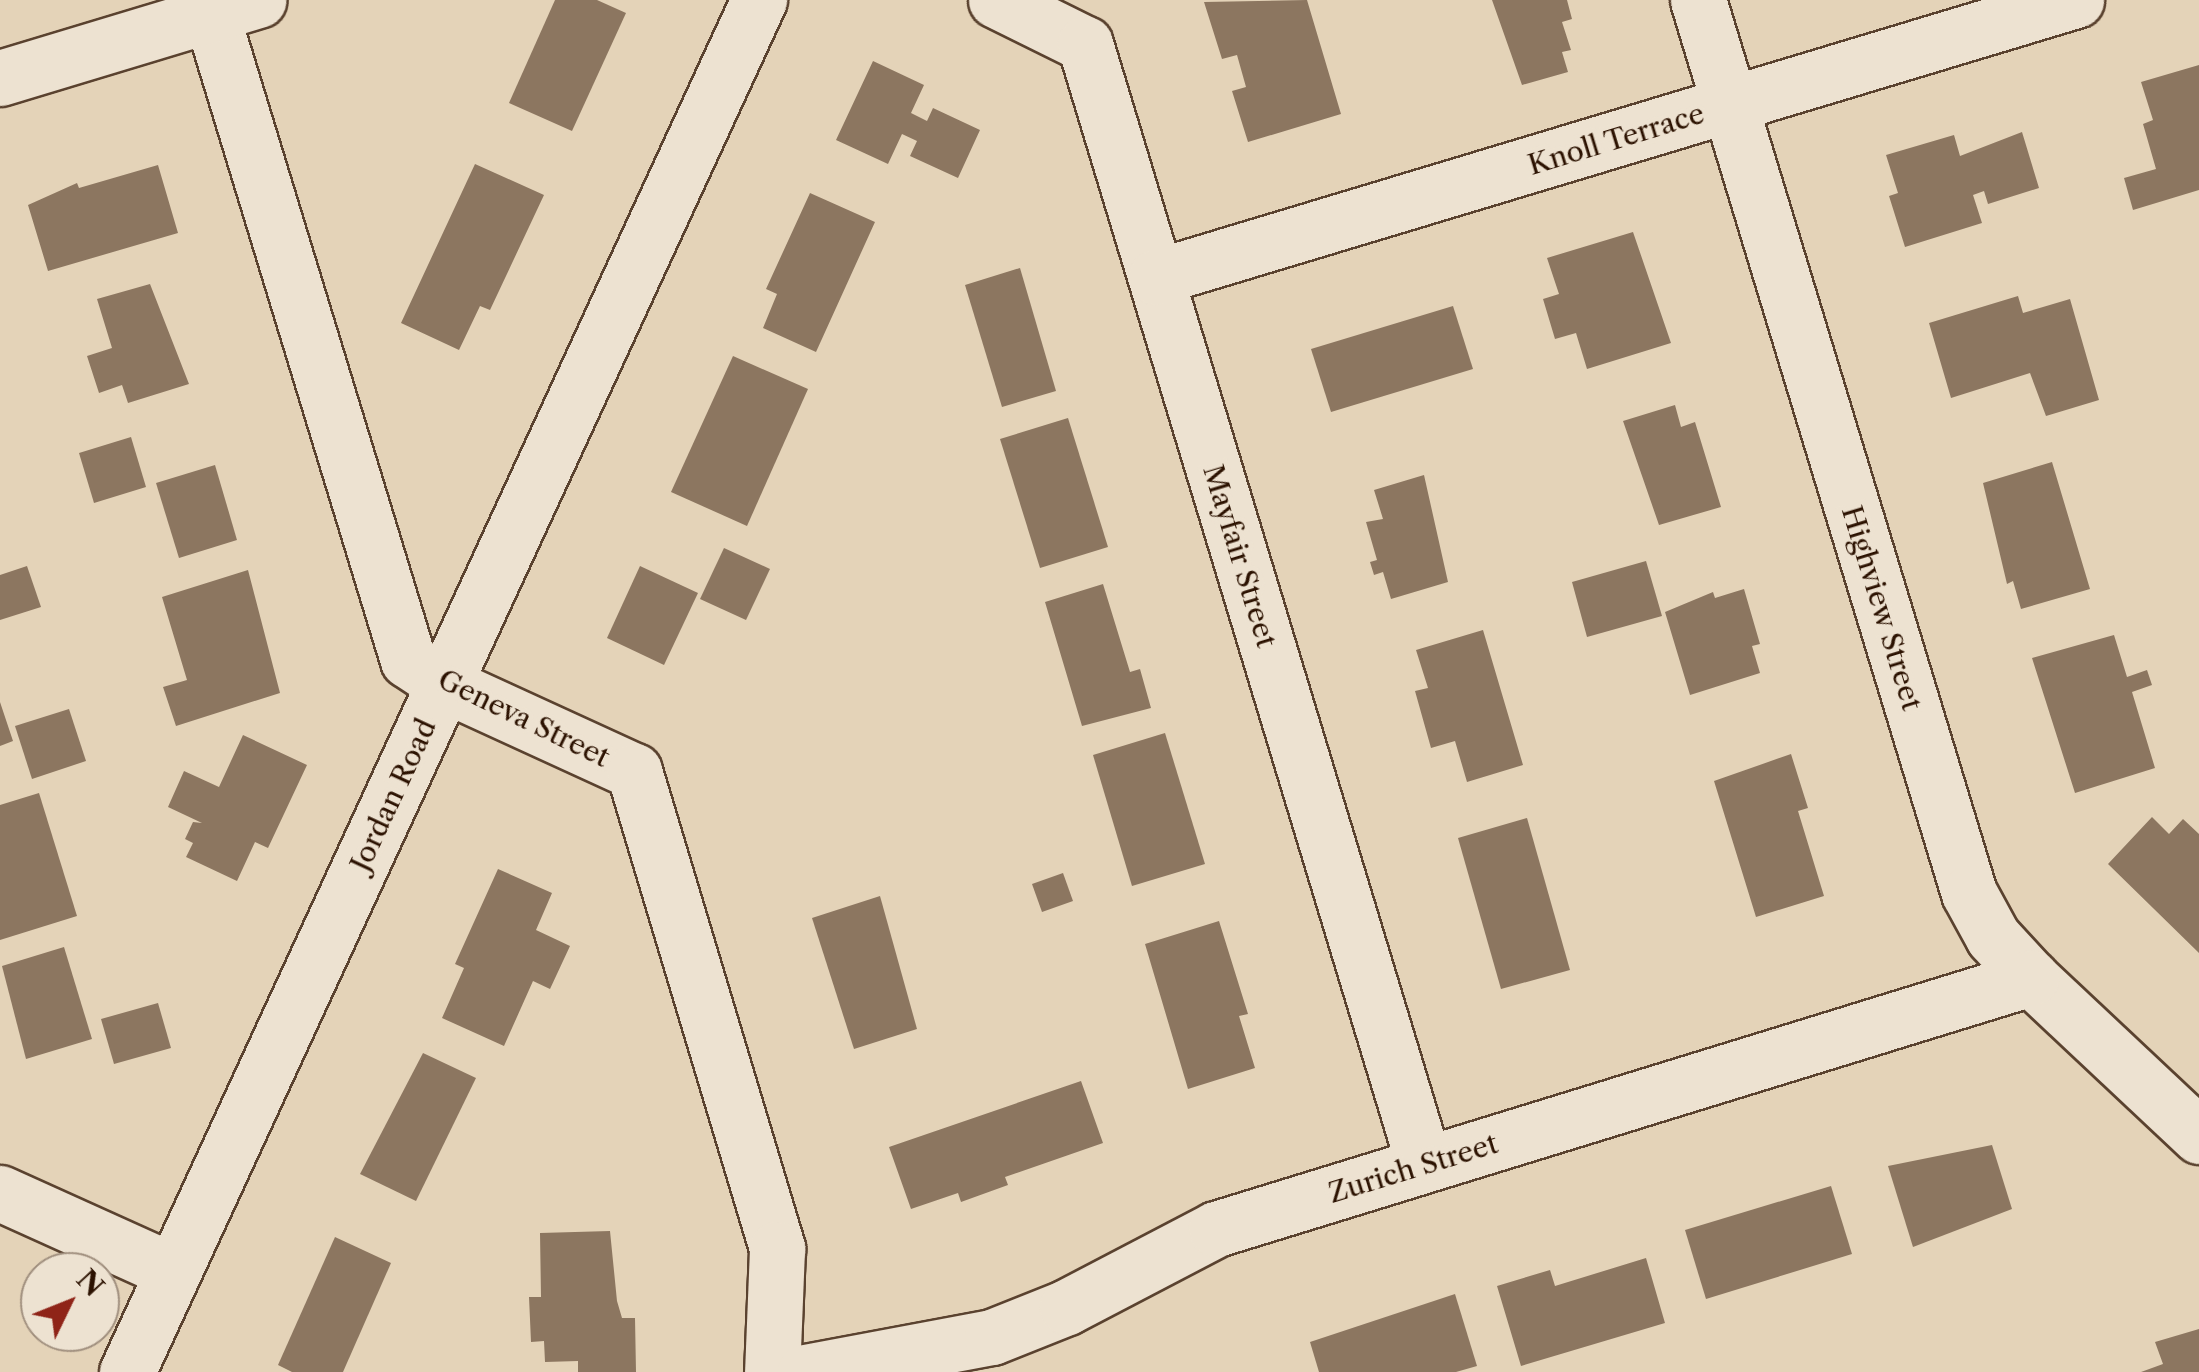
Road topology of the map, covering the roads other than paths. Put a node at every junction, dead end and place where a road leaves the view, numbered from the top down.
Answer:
1 (758, 0) edge
2 (996, 0) edge
3 (1698, 0) edge
4 (2076, 0) edge
5 (235, 7) edge
6 (0, 78) edge
7 (1729, 104) junction
8 (1156, 277) junction
9 (446, 685) junction
10 (2031, 978) junction
11 (2199, 1136) edge
12 (1424, 1164) junction
13 (0, 1193) edge
14 (174, 1271) junction
15 (127, 1372) edge
16 (772, 1372) edge
17 (805, 1372) edge

1 - 9 street, Jordan Road
2 - 8 street, Mayfair Street
3 - 7 street, Highview Street
4 - 7 street, Knoll Terrace
5 - 6 street
5 - 9 street, Geneva Street
7 - 8 street, Knoll Terrace
7 - 10 street, Highview Street
8 - 12 street, Mayfair Street
9 - 14 street, Jordan Road
9 - 16 street, Geneva Street
10 - 11 street, Highview Street
10 - 12 street, Zurich Street
12 - 17 street, Zurich Street
13 - 14 street
14 - 15 street, Jordan Road

